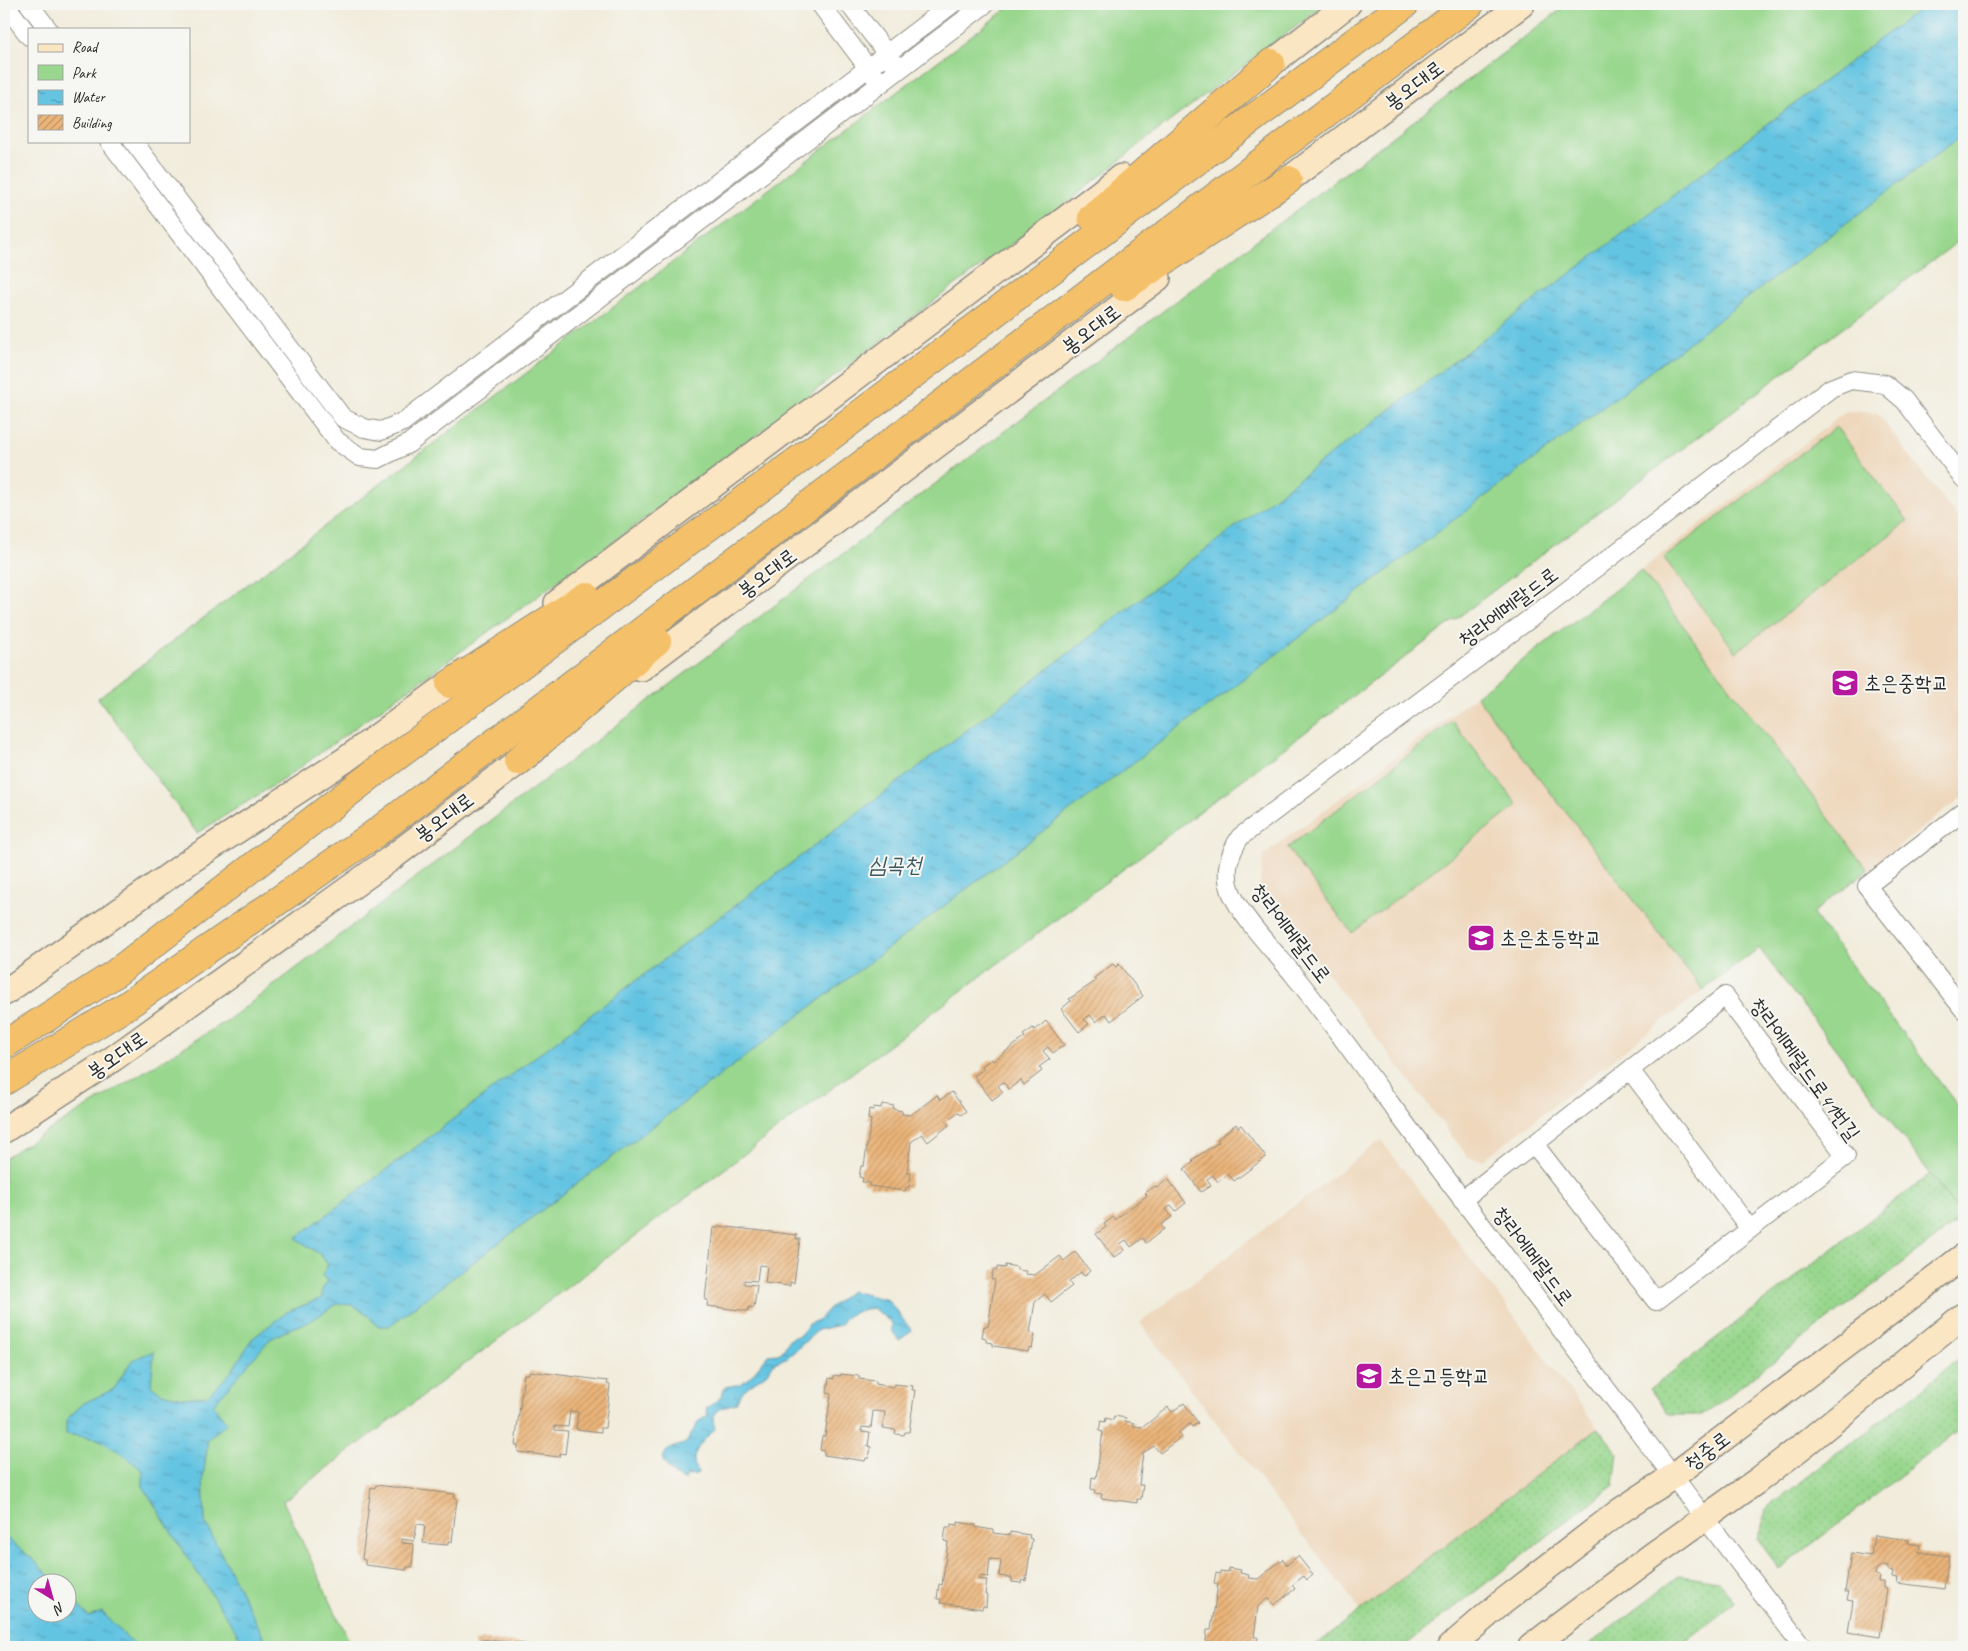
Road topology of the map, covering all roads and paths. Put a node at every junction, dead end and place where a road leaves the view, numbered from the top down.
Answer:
1 (5, 4) edge
2 (29, 4) edge
3 (820, 4) edge
4 (848, 4) edge
5 (952, 4) edge
6 (985, 4) edge
7 (1348, 4) edge
8 (1405, 4) edge
9 (1470, 4) edge
10 (1522, 4) edge
11 (47, 28) edge
12 (28, 35) edge
13 (886, 54) junction
14 (1271, 63) junction
15 (868, 68) junction
16 (899, 70) junction
17 (880, 84) junction
18 (110, 142) edge
19 (134, 142) edge
20 (1288, 180) junction
21 (896, 386) junction
22 (918, 422) junction
23 (818, 446) junction
24 (842, 479) junction
25 (1964, 479) edge
26 (450, 684) junction
27 (518, 761) junction
28 (1964, 814) edge
29 (4, 993) edge
30 (1964, 1010) edge
31 (4, 1046) edge
32 (1630, 1070) junction
33 (4, 1081) edge
34 (4, 1130) edge
35 (1534, 1144) junction
36 (1462, 1200) junction
37 (1750, 1229) junction
38 (1964, 1256) edge
39 (1964, 1315) edge
40 (1672, 1477) junction
41 (1704, 1517) junction
42 (1450, 1647) edge
43 (1531, 1647) edge
44 (1804, 1647) edge

1 - 12 street
2 - 11 street
3 - 15 street
4 - 13 street
5 - 13 street
6 - 16 street
7 - 14 street
8 - 21 highway
9 - 22 highway, 봉오대로
10 - 20 street, 봉오대로
13 - 15 street
13 - 16 street
14 - 21 highway
14 - 26 street
15 - 17 street
15 - 19 street
16 - 17 street
17 - 18 street
20 - 22 highway
20 - 27 street, 봉오대로
21 - 23 highway
22 - 24 highway, 봉오대로
23 - 26 highway
23 - 31 highway
24 - 27 highway
24 - 33 highway, 봉오대로
25 - 36 street, 청라에메랄드로
26 - 29 street
27 - 34 street, 봉오대로
28 - 30 street
32 - 35 street, 청라에메랄드로41번길
32 - 37 street
32 - 37 street, 청라에메랄드로41번길
35 - 36 street, 청라에메랄드로41번길
35 - 37 street, 청라에메랄드로41번길
36 - 40 street, 청라에메랄드로
38 - 40 street, 청중로
39 - 41 street
40 - 41 street, 청라에메랄드로
40 - 42 street, 청중로
41 - 43 street
41 - 44 street, 청라에메랄드로

